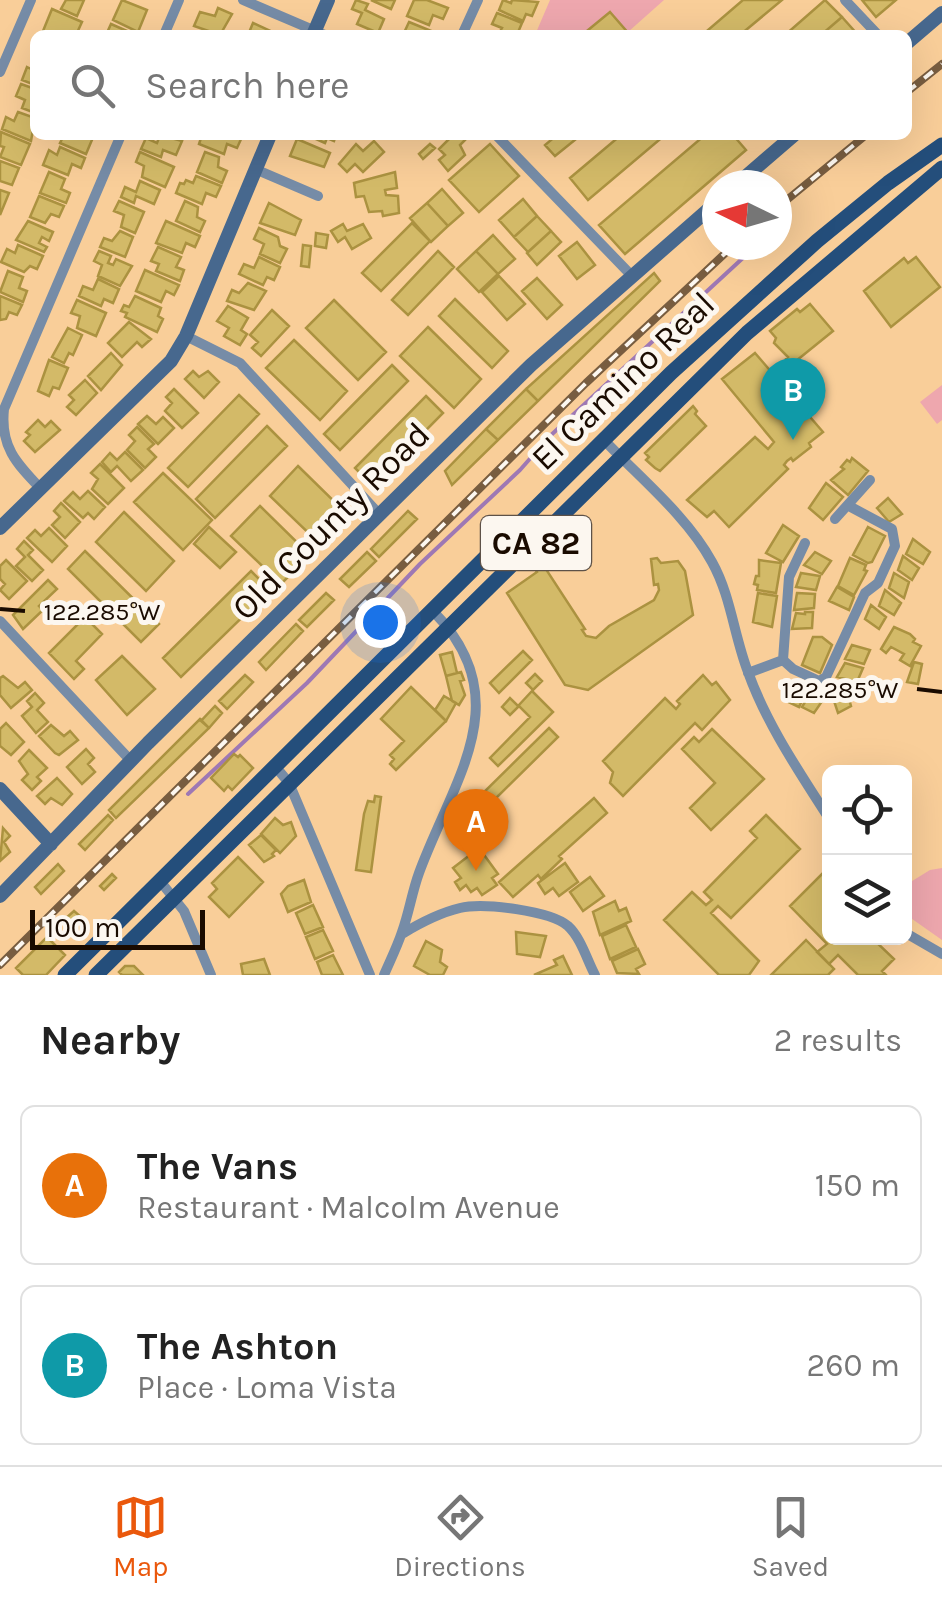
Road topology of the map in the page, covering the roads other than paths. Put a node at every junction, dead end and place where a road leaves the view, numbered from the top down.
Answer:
1 (30, 0) edge
2 (179, 0) edge
3 (243, 0) edge
4 (328, 0) edge
5 (478, 0) edge
6 (845, 0) edge
7 (942, 13) edge
8 (166, 30) edge
9 (309, 30) edge
10 (319, 30) edge
11 (464, 30) edge
12 (873, 30) edge
13 (912, 39) edge
14 (0, 72) edge
15 (119, 140) edge
16 (268, 140) edge
17 (501, 140) edge
18 (788, 140) edge
19 (942, 144) edge
20 (942, 168) edge
21 (255, 170) junction
22 (753, 170) edge
23 (318, 196) dead end
24 (702, 215) edge
25 (632, 276) junction
26 (186, 336) junction
27 (605, 442) junction
28 (620, 458) junction
29 (870, 480) dead end
30 (40, 488) junction
31 (849, 506) junction
32 (378, 514) junction
33 (835, 520) dead end
34 (0, 528) edge
35 (805, 542) dead end
36 (432, 610) junction
37 (0, 621) edge
38 (448, 625) junction
39 (783, 660) junction
40 (748, 673) junction
41 (131, 761) junction
42 (276, 766) junction
43 (290, 783) junction
44 (0, 790) edge
45 (822, 807) edge
46 (51, 844) junction
47 (160, 881) junction
48 (0, 896) edge
49 (174, 898) junction
50 (402, 934) junction
51 (912, 937) edge
52 (942, 954) edge
53 (65, 975) edge
54 (96, 975) edge
55 (211, 975) edge
56 (370, 975) edge
57 (384, 975) edge
58 (595, 975) edge

1 - 14 street
2 - 8 street
3 - 9 street
4 - 10 street
5 - 11 street
6 - 12 street
7 - 13 street
15 - 30 street
16 - 21 street
17 - 25 street
18 - 22 street
19 - 27 main road, El Camino Real / CA 82
20 - 28 main road, El Camino Real / CA 82
21 - 23 street
21 - 26 street
24 - 25 street, Old County Road
25 - 32 street, Old County Road
26 - 30 street
26 - 32 street
27 - 28 street
27 - 36 main road, El Camino Real / CA 82
28 - 38 main road, El Camino Real / CA 82
28 - 40 street
29 - 31 street
30 - 34 street
31 - 33 street
31 - 39 street
32 - 41 street, Old County Road
35 - 39 street
36 - 38 street
36 - 42 main road, El Camino Real / CA 82
37 - 41 street
38 - 43 main road, El Camino Real / CA 82
38 - 50 street
39 - 40 street
40 - 45 street
41 - 46 street, Old County Road
42 - 43 street
42 - 47 main road, El Camino Real / CA 82
43 - 49 main road, El Camino Real / CA 82
43 - 56 street
44 - 46 street
46 - 48 street, Old County Road
47 - 49 street
47 - 53 main road, El Camino Real / CA 82
49 - 54 main road, El Camino Real / CA 82
49 - 55 street
50 - 57 street
50 - 58 street
51 - 52 street

